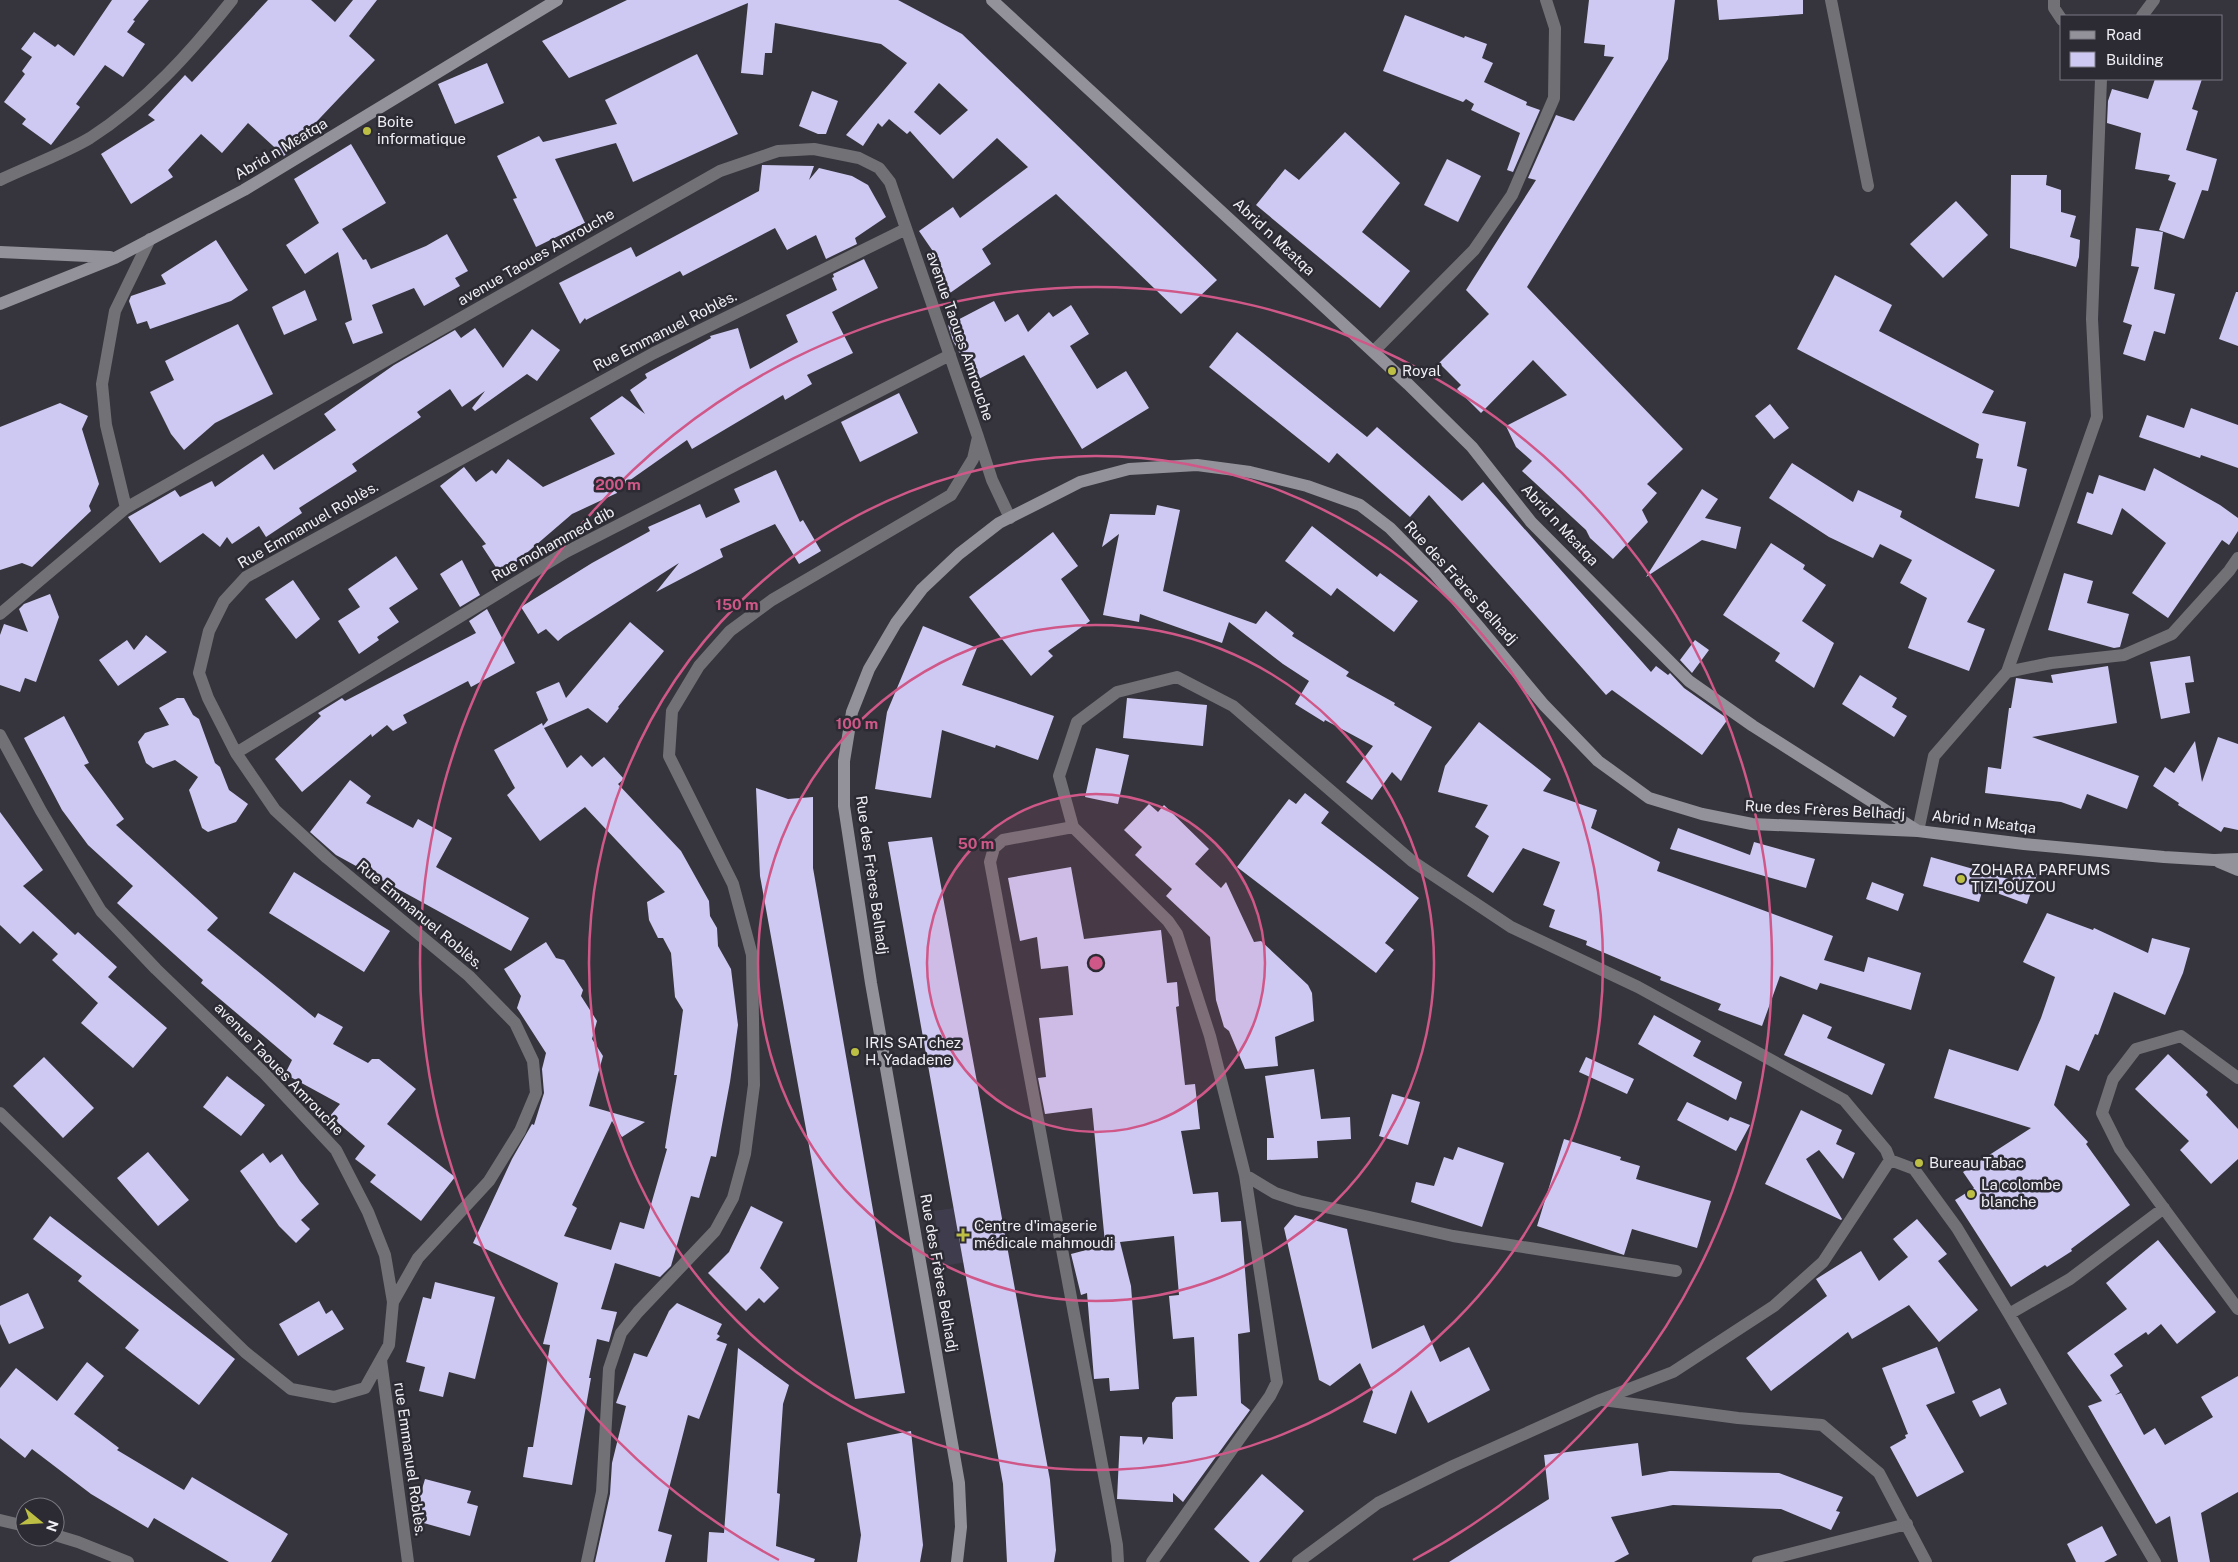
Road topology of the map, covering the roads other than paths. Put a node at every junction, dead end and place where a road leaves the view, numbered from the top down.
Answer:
1 (232, 0) edge
2 (557, 0) edge
3 (992, 0) edge
4 (1546, 0) edge
5 (1831, 0) edge
6 (2054, 0) edge
7 (2154, 0) edge
8 (2143, 15) edge
9 (2060, 17) edge
10 (2101, 80) edge
11 (0, 180) edge
12 (1868, 186) dead end
13 (906, 229) junction
14 (150, 239) junction
15 (0, 252) edge
16 (115, 258) junction
17 (0, 304) edge
18 (1374, 352) junction
19 (950, 355) junction
20 (978, 437) junction
21 (126, 508) junction
22 (1010, 518) junction
23 (2238, 558) edge
24 (0, 614) edge
25 (2007, 672) junction
26 (0, 734) edge
27 (236, 753) junction
28 (1073, 827) junction
29 (1918, 831) junction
30 (2238, 859) edge
31 (2214, 860) junction
32 (2238, 870) edge
33 (2238, 1078) edge
34 (0, 1113) edge
35 (1890, 1160) junction
36 (1245, 1175) junction
37 (2164, 1208) junction
38 (1676, 1271) dead end
39 (393, 1302) junction
40 (2238, 1309) edge
41 (2009, 1314) junction
42 (381, 1360) junction
43 (1600, 1400) junction
44 (0, 1520) edge
45 (15, 1524) edge
46 (1907, 1524) junction
47 (65, 1538) edge
48 (128, 1562) edge
49 (408, 1562) edge
50 (587, 1562) edge
51 (957, 1562) edge
52 (1118, 1562) edge
53 (1152, 1562) edge
54 (1298, 1562) edge
55 (1758, 1562) edge
56 (1926, 1562) edge
57 (2155, 1562) edge

1 - 11 street
2 - 14 main road, Abrid n Mɛatqa
3 - 18 main road, Abrid n Mɛatqa
4 - 18 street
5 - 12 street
6 - 9 street
7 - 8 street
10 - 25 street
13 - 19 street, avenue Taoues Amrouche
13 - 21 street, avenue Taoues Amrouche
13 - 27 street, Rue Emmanuel Roblès.
14 - 16 main road, Abrid n Mɛatqa
14 - 21 street
15 - 16 main road
16 - 17 main road, Abrid n Mɛatqa
18 - 29 main road, Abrid n Mɛatqa
19 - 20 street, avenue Taoues Amrouche
19 - 27 street, Rue mohammed dib
20 - 22 street
20 - 50 street, avenue Taoues Amrouche
21 - 24 street, avenue Taoues Amrouche
22 - 29 main road, Rue des Frères Belhadj
22 - 51 main road, Rue des Frères Belhadj
23 - 25 street
25 - 29 street
26 - 39 street, avenue Taoues Amrouche
27 - 39 street, Rue Emmanuel Roblès.
28 - 35 street
28 - 36 street
28 - 52 street
29 - 31 main road, Abrid n Mɛatqa
30 - 31 main road
31 - 32 main road
33 - 37 street
34 - 42 street, avenue Taoues Amrouche
35 - 41 street
35 - 43 street
36 - 38 street
36 - 53 street
37 - 40 street
37 - 41 street
39 - 42 street, avenue Taoues Amrouche
41 - 57 street
42 - 49 street, rue Emmanuel Roblès.
43 - 46 street
43 - 54 street
44 - 45 street
46 - 55 street
46 - 56 street
47 - 48 street

